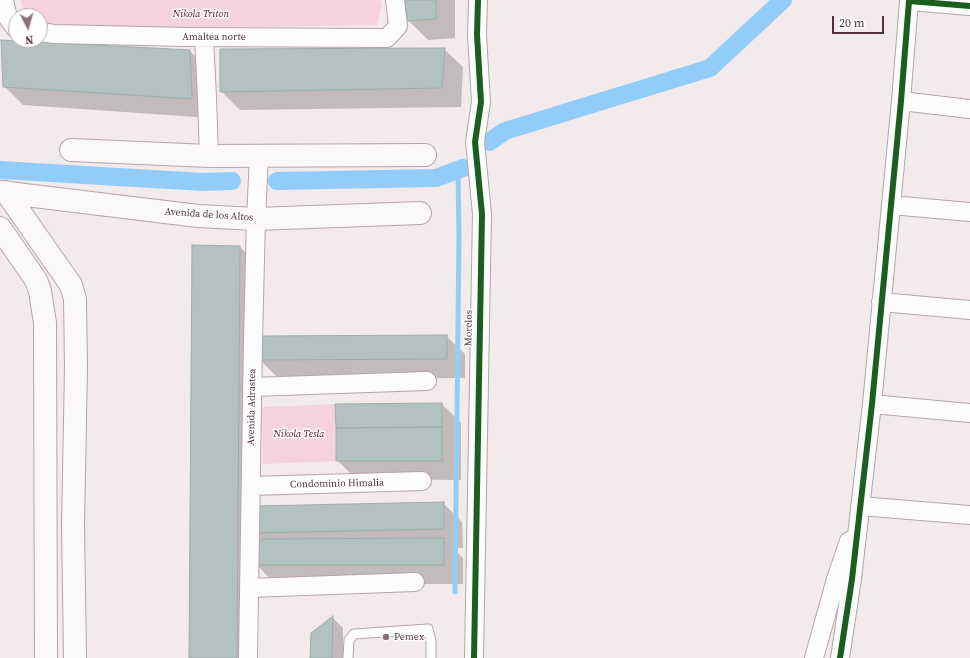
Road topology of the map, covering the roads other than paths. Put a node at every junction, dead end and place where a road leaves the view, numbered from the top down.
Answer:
1 (4, 0) edge
2 (395, 0) edge
3 (478, 0) edge
4 (970, 6) edge
5 (8, 18) edge
6 (48, 33) edge
7 (204, 37) junction
8 (901, 101) junction
9 (970, 109) edge
10 (71, 150) dead end
11 (426, 155) dead end
12 (209, 156) junction
13 (259, 156) junction
14 (3, 192) edge
15 (891, 205) junction
16 (970, 212) edge
17 (420, 213) dead end
18 (256, 219) junction
19 (0, 228) edge
20 (881, 302) junction
21 (970, 310) edge
22 (427, 381) dead end
23 (252, 387) junction
24 (45, 403) junction
25 (75, 403) junction
26 (872, 404) junction
27 (970, 413) edge
28 (422, 482) dead end
29 (251, 486) junction
30 (860, 506) junction
31 (970, 515) edge
32 (415, 582) dead end
33 (250, 588) junction
34 (46, 656) edge
35 (75, 657) edge
36 (248, 658) edge
37 (348, 658) edge
38 (431, 658) edge
39 (474, 658) edge
40 (814, 658) edge
41 (840, 658) edge

1 - 5 street
2 - 7 street, Amaltea norte
3 - 39 street, Morelos
4 - 8 street
6 - 7 street, Amaltea norte
7 - 12 street
8 - 9 street
8 - 15 street
10 - 12 street
11 - 13 street
12 - 13 street
13 - 18 street, Avenida Adrastea
14 - 18 street, Avenida de los Altos
14 - 25 street
15 - 16 street
15 - 20 street
17 - 18 street, Avenida de los Altos
18 - 23 street, Avenida Adrastea
19 - 24 street
20 - 21 street
20 - 26 street
22 - 23 street
23 - 29 street, Avenida Adrastea
24 - 25 street
24 - 34 street
25 - 35 street
26 - 27 street
26 - 30 street
28 - 29 street, Condominio Himalia
29 - 33 street, Avenida Adrastea
30 - 31 street
30 - 40 street
30 - 41 street
32 - 33 street
33 - 36 street, Avenida Adrastea
34 - 35 street
37 - 38 lane

